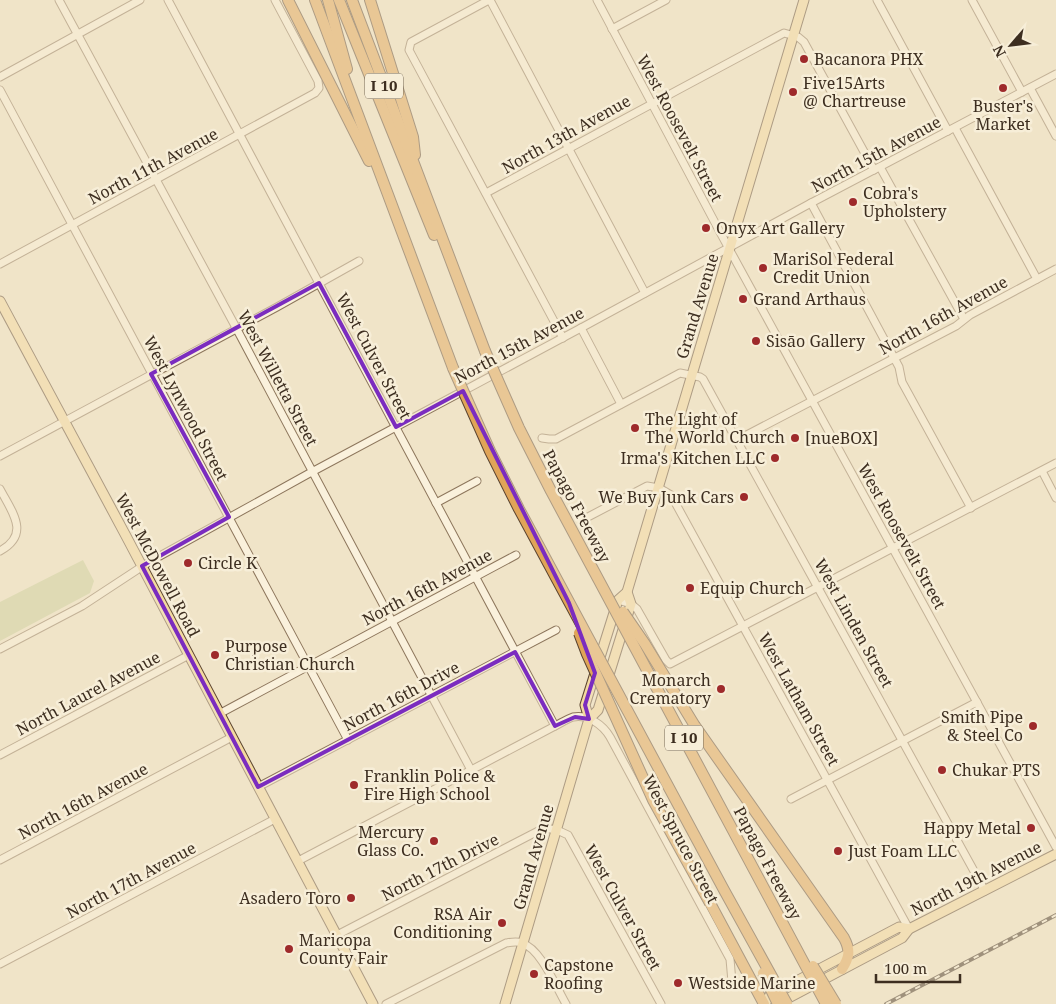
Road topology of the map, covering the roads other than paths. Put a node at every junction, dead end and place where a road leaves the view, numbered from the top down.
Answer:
1 (59, 0) edge
2 (140, 0) edge
3 (168, 0) edge
4 (275, 0) edge
5 (288, 0) edge
6 (315, 0) edge
7 (328, 0) edge
8 (339, 0) edge
9 (352, 0) edge
10 (370, 0) edge
11 (490, 0) edge
12 (597, 0) edge
13 (666, 0) edge
14 (804, 0) edge
15 (877, 0) edge
16 (972, 0) edge
17 (612, 28) junction
18 (78, 34) junction
19 (794, 35) junction
20 (1056, 74) edge
21 (0, 77) edge
22 (1030, 88) junction
23 (0, 90) edge
24 (1022, 92) junction
25 (652, 103) junction
26 (360, 119) junction
27 (951, 130) junction
28 (241, 135) junction
29 (1056, 136) edge
30 (569, 148) junction
31 (877, 168) junction
32 (417, 172) junction
33 (157, 180) junction
34 (486, 193) junction
35 (811, 203) junction
36 (392, 209) junction
37 (73, 225) junction
38 (730, 248) junction
39 (359, 260) dead end
40 (0, 264) edge
41 (1056, 269) edge
42 (1037, 279) junction
43 (319, 283) junction
44 (645, 293) junction
45 (464, 299) junction
46 (0, 301) edge
47 (964, 319) junction
48 (581, 328) junction
49 (237, 329) junction
50 (563, 338) junction
51 (894, 358) junction
52 (151, 374) junction
53 (692, 375) junction
54 (813, 400) junction
55 (621, 404) junction
56 (64, 422) junction
57 (396, 427) junction
58 (542, 438) dead end
59 (736, 440) junction
60 (0, 456) edge
61 (1056, 463) edge
62 (1042, 471) junction
63 (312, 472) junction
64 (477, 481) dead end
65 (659, 488) junction
66 (0, 489) edge
67 (1056, 498) edge
68 (436, 503) junction
69 (970, 508) junction
70 (228, 517) junction
71 (586, 518) dead end
72 (893, 549) junction
73 (0, 551) edge
74 (516, 555) dead end
75 (142, 566) junction
76 (475, 577) junction
77 (598, 577) junction
78 (818, 588) junction
79 (627, 592) junction
80 (618, 600) junction
81 (569, 603) junction
82 (631, 604) junction
83 (392, 622) junction
84 (743, 626) junction
85 (556, 630) dead end
86 (0, 649) edge
87 (515, 652) junction
88 (189, 656) junction
89 (309, 666) junction
90 (432, 696) junction
91 (977, 702) junction
92 (219, 714) junction
93 (589, 719) junction
94 (555, 726) junction
95 (232, 737) junction
96 (348, 740) junction
97 (903, 740) junction
98 (0, 755) edge
99 (471, 770) junction
100 (828, 779) junction
101 (258, 787) junction
102 (791, 799) dead end
103 (275, 819) junction
104 (556, 830) junction
105 (1056, 848) edge
106 (1056, 854) edge
107 (0, 860) edge
108 (298, 861) junction
109 (724, 890) junction
110 (985, 892) junction
111 (771, 900) junction
112 (909, 929) junction
113 (337, 935) junction
114 (523, 943) junction
115 (849, 952) junction
116 (0, 964) edge
117 (842, 970) junction
118 (732, 982) dead end
119 (373, 1004) edge
120 (386, 1004) edge
121 (505, 1004) edge
122 (566, 1004) edge
123 (661, 1004) edge
124 (764, 1004) edge
125 (777, 1004) edge
126 (787, 1004) edge
127 (826, 1004) edge
128 (836, 1004) edge

1 - 18 street, West Willetta Street
2 - 18 street
3 - 28 street, West Culver Street
4 - 28 street, North 11th Avenue
5 - 36 highway
6 - 26 highway, I 10
7 - 26 highway
8 - 45 highway
9 - 32 highway, Papago Freeway / I 10
10 - 32 highway
11 - 30 street
11 - 34 street
12 - 17 street, West Roosevelt Street
13 - 17 street
14 - 19 main road, Grand Avenue
15 - 27 street
16 - 24 street
17 - 25 street, West Roosevelt Street
18 - 21 street
18 - 33 street, West Willetta Street
19 - 25 street, North 13th Avenue
19 - 31 street
19 - 38 main road, Grand Avenue
20 - 22 street, North 15th Avenue
22 - 24 street, North 15th Avenue
22 - 29 street
23 - 37 street, West Lynwood Street
24 - 27 street, North 15th Avenue
25 - 30 street, North 13th Avenue
25 - 38 street, West Roosevelt Street
26 - 36 highway, I 10
27 - 31 street, North 15th Avenue
27 - 42 street
28 - 33 street, North 11th Avenue
28 - 43 street, West Culver Street
30 - 34 street, North 13th Avenue
30 - 44 street
31 - 35 street, North 15th Avenue
31 - 47 street
32 - 45 highway, Papago Freeway / I 10
33 - 37 street, North 11th Avenue
33 - 49 street, West Willetta Street
34 - 50 street
35 - 38 street, North 15th Avenue
35 - 51 street
36 - 81 highway, I 10, bridge
37 - 40 street, North 11th Avenue
37 - 52 street, West Lynwood Street
38 - 44 street, North 15th Avenue
38 - 53 main road, Grand Avenue
38 - 54 street, West Roosevelt Street
39 - 43 street
41 - 42 street, North 16th Avenue
42 - 47 street, North 16th Avenue
43 - 49 street
43 - 57 street, West Culver Street
44 - 48 street, North 15th Avenue
45 - 77 highway, Papago Freeway / I 10, bridge
46 - 56 main road, West McDowell Road
47 - 51 street, North 16th Avenue
48 - 50 street, North 15th Avenue
48 - 55 street
49 - 52 street
49 - 63 street, West Willetta Street
50 - 57 street, North 15th Avenue
51 - 54 street, North 16th Avenue
51 - 69 street
52 - 56 street
52 - 70 street, West Lynwood Street
53 - 55 street
53 - 59 street, West Linden Street
53 - 65 main road, Grand Avenue
54 - 59 street, North 16th Avenue
54 - 72 street, West Roosevelt Street
55 - 58 street
56 - 60 street
56 - 75 main road, West McDowell Road
57 - 63 street, North 15th Avenue
57 - 68 street, West Culver Street
59 - 78 street, West Linden Street
61 - 62 street
62 - 67 street
62 - 69 street
63 - 70 street, North 15th Avenue
63 - 83 street, West Willetta Street
64 - 68 street
65 - 71 street
65 - 79 main road, Grand Avenue
65 - 84 street, West Latham Street
66 - 73 street
68 - 76 street, West Culver Street
69 - 72 street
70 - 75 street, North 15th Avenue
70 - 89 street, West Lynwood Street
72 - 78 street
72 - 91 street, West Roosevelt Street
74 - 76 street, North 16th Avenue
75 - 86 street, North 15th Avenue
75 - 88 main road, West McDowell Road
76 - 83 street, North 16th Avenue
76 - 87 street, West Culver Street
77 - 111 highway, Papago Freeway / I 10, bridge
77 - 115 highway, bridge
78 - 84 street
78 - 97 street, West Linden Street
79 - 80 main road
79 - 82 main road
80 - 82 street
80 - 93 main road, Grand Avenue
81 - 109 highway, I 10, bridge
81 - 124 highway, bridge
82 - 84 street
82 - 93 main road, Grand Avenue
83 - 89 street, North 16th Avenue
83 - 90 street, West Willetta Street
84 - 100 street, West Latham Street
85 - 87 street, North 16th Drive
87 - 90 street, North 16th Drive
87 - 94 street, West Culver Street
88 - 92 main road, West McDowell Road
88 - 98 street, North Laurel Avenue
89 - 92 street, North 16th Avenue
89 - 96 street, West Lynwood Street
90 - 96 street, North 16th Drive
90 - 99 street, West Willetta Street
91 - 97 street
91 - 105 street, West Roosevelt Street
92 - 95 main road, West McDowell Road
93 - 94 street
93 - 104 main road, Grand Avenue
93 - 118 street, West Spruce Street
94 - 99 street
95 - 101 main road, West McDowell Road
95 - 107 street, North 16th Avenue
96 - 101 street, North 16th Drive
97 - 100 street
97 - 110 street, West Linden Street
99 - 108 street
100 - 102 street
100 - 112 street, West Latham Street
101 - 103 main road, West McDowell Road
103 - 108 main road, West McDowell Road
103 - 116 street, North 17th Avenue
104 - 113 street, North 17th Drive
104 - 114 main road, Grand Avenue
104 - 123 street, West Culver Street
106 - 110 main road, North 19th Avenue
108 - 113 main road, West McDowell Road
109 - 125 highway, bridge
109 - 126 highway, I 10, bridge
110 - 112 main road, North 19th Avenue
111 - 127 highway, Papago Freeway / I 10, bridge
111 - 128 highway, bridge
112 - 115 main road, North 19th Avenue
112 - 117 main road, North 19th Avenue
113 - 119 main road, West McDowell Road
114 - 120 street
114 - 121 main road, Grand Avenue
114 - 122 street
115 - 117 highway
115 - 124 main road, North 19th Avenue
117 - 125 main road, North 19th Avenue

